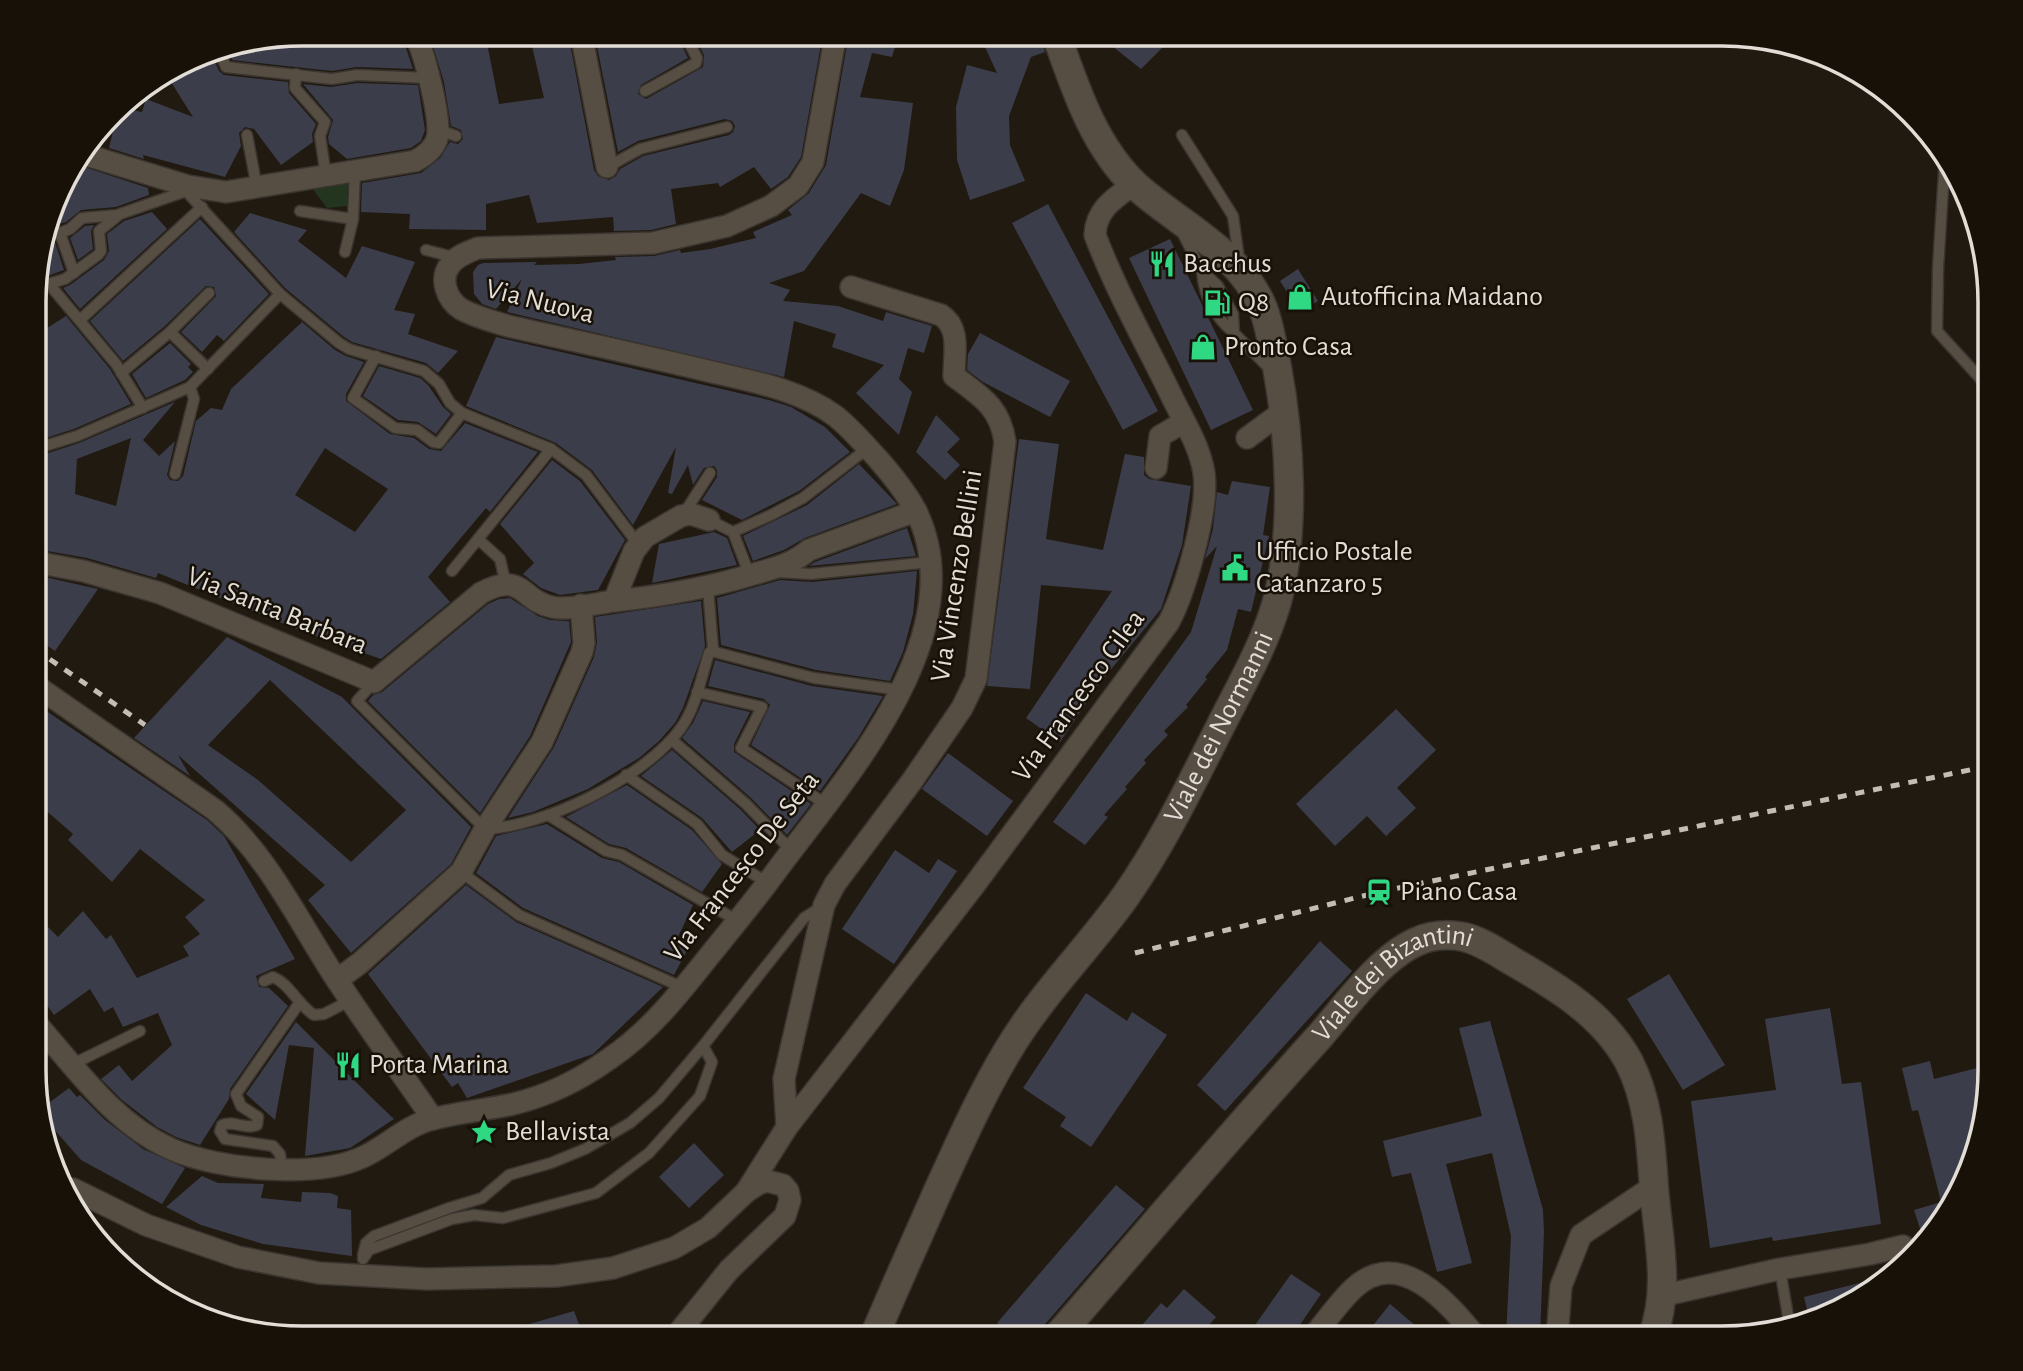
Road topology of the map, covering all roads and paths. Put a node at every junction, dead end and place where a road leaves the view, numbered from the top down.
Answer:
1 (420, 46) edge
2 (583, 46) edge
3 (691, 46) edge
4 (834, 46) edge
5 (1063, 46) edge
6 (222, 58) edge
7 (296, 74) junction
8 (429, 78) junction
9 (645, 91) dead end
10 (727, 127) dead end
11 (247, 135) dead end
12 (1182, 135) dead end
13 (91, 157) edge
14 (603, 170) joint
15 (355, 172) junction
16 (1944, 175) edge
17 (326, 176) junction
18 (1134, 184) junction
19 (187, 188) junction
20 (257, 188) junction
21 (202, 207) junction
22 (300, 211) dead end
23 (120, 214) junction
24 (1174, 215) junction
25 (353, 219) junction
26 (60, 233) junction
27 (54, 234) edge
28 (426, 250) dead end
29 (345, 252) dead end
30 (457, 258) junction
31 (1240, 269) junction
32 (74, 273) junction
33 (49, 284) junction
34 (46, 285) edge
35 (851, 288) dead end
36 (209, 293) dead end
37 (280, 294) junction
38 (80, 320) junction
39 (170, 332) junction
40 (376, 356) junction
41 (208, 369) junction
42 (121, 373) junction
43 (1978, 376) edge
44 (1279, 377) junction
45 (190, 387) junction
46 (144, 408) junction
47 (1285, 410) junction
48 (462, 414) junction
49 (1184, 422) junction
50 (1247, 438) dead end
51 (46, 446) edge
52 (868, 448) junction
53 (551, 449) junction
54 (1156, 468) dead end
55 (710, 473) dead end
56 (175, 474) dead end
57 (916, 511) junction
58 (681, 516) junction
59 (709, 520) joint
60 (733, 532) junction
61 (478, 539) junction
62 (638, 544) junction
63 (931, 562) junction
64 (46, 564) edge
65 (452, 571) dead end
66 (757, 573) junction
67 (506, 584) junction
68 (708, 588) junction
69 (614, 601) junction
70 (581, 605) junction
71 (711, 652) junction
72 (374, 682) junction
73 (901, 691) junction
74 (46, 692) edge
75 (697, 692) junction
76 (672, 740) junction
77 (626, 775) junction
78 (827, 805) junction
79 (548, 815) junction
80 (485, 829) junction
81 (792, 851) junction
82 (461, 872) junction
83 (768, 883) junction
84 (824, 905) junction
85 (738, 921) junction
86 (337, 980) junction
87 (264, 981) dead end
88 (684, 988) junction
89 (351, 1000) junction
90 (300, 1002) junction
91 (140, 1031) dead end
92 (46, 1033) edge
93 (703, 1046) junction
94 (73, 1064) junction
95 (433, 1119) junction
96 (788, 1127) junction
97 (282, 1169) junction
98 (1654, 1186) junction
99 (746, 1192) junction
100 (78, 1195) edge
101 (1904, 1250) edge
102 (362, 1267) junction
103 (1780, 1269) junction
104 (1661, 1297) junction
105 (1788, 1317) edge
106 (684, 1326) edge
107 (879, 1326) edge
108 (1067, 1326) edge
109 (1322, 1326) edge
110 (1467, 1326) edge
111 (1558, 1326) edge
112 (1657, 1326) edge

1 - 8 street
2 - 14 street
3 - 9 lane
4 - 30 street, Via Nuova
5 - 18 street, Viale dei Normanni
6 - 7 lane
7 - 8 lane
7 - 17 lane
8 - 15 street
10 - 14 lane
11 - 20 lane
12 - 31 lane
13 - 19 street
15 - 17 street
15 - 25 lane
16 - 43 lane
17 - 20 street
18 - 24 street, Viale dei Normanni
18 - 49 street, Via Francesco Cilea
19 - 20 street
19 - 21 lane
19 - 23 lane
21 - 37 lane
21 - 38 lane
22 - 25 lane
23 - 26 lane
23 - 32 lane
24 - 31 street, Viale dei Normanni
24 - 44 lane
25 - 29 lane
26 - 27 lane
26 - 32 lane
28 - 30 lane
30 - 52 street, Via Nuova
31 - 44 street, Viale dei Normanni
32 - 33 lane
33 - 34 lane
33 - 38 lane
35 - 84 street, Via Vincenzo Bellini
36 - 39 lane
37 - 40 lane
37 - 41 lane
38 - 42 lane
39 - 41 lane
39 - 42 lane
40 - 48 lane
40 - 48 lane
41 - 45 lane
42 - 46 lane
44 - 47 street, Viale dei Normanni
45 - 46 lane
45 - 56 lane
46 - 51 lane
47 - 50 street
47 - 107 street, Viale dei Normanni
48 - 53 lane
49 - 54 street
49 - 96 street, Via Francesco Cilea
52 - 57 street, Via Nuova
52 - 60 lane
53 - 61 lane
53 - 62 lane
55 - 58 lane
57 - 63 street, Via Francesco De Seta
57 - 66 street
58 - 59 street
58 - 62 street
59 - 60 lane
60 - 66 lane
61 - 65 lane
61 - 67 lane
62 - 69 street
63 - 66 lane
63 - 73 street, Via Francesco De Seta
64 - 72 street, Via Santa Barbara
66 - 68 street
67 - 70 street
67 - 72 street, Via Santa Barbara
68 - 69 street
68 - 71 lane
69 - 70 street
70 - 80 street
71 - 73 lane
71 - 75 lane
72 - 80 lane
73 - 78 street, Via Francesco De Seta
74 - 86 street
75 - 76 lane
75 - 78 lane
76 - 77 lane
76 - 81 lane
77 - 79 lane
77 - 83 lane
78 - 81 street, Via Francesco De Seta
79 - 80 lane
79 - 85 lane
80 - 82 street
81 - 83 street, Via Francesco De Seta
82 - 86 street
82 - 88 lane
83 - 85 street, Via Francesco De Seta
84 - 93 lane
84 - 96 street, Via Vincenzo Bellini
85 - 88 street, Via Francesco De Seta
86 - 89 street
87 - 90 lane
88 - 95 street, Via Francesco De Seta
89 - 90 lane
89 - 95 street
90 - 97 lane
91 - 94 lane
92 - 94 street, Via Francesco De Seta
93 - 102 lane
93 - 102 lane
94 - 97 street, Via Francesco De Seta
95 - 97 street, Via Francesco De Seta
96 - 99 street, Via Francesco Cilea
98 - 104 street, Viale dei Bizantini
98 - 108 street, Viale dei Bizantini
98 - 111 street
99 - 102 street
99 - 106 street
100 - 102 street
101 - 103 street
103 - 104 street
103 - 105 lane
104 - 112 street, Viale dei Bizantini
109 - 110 street

